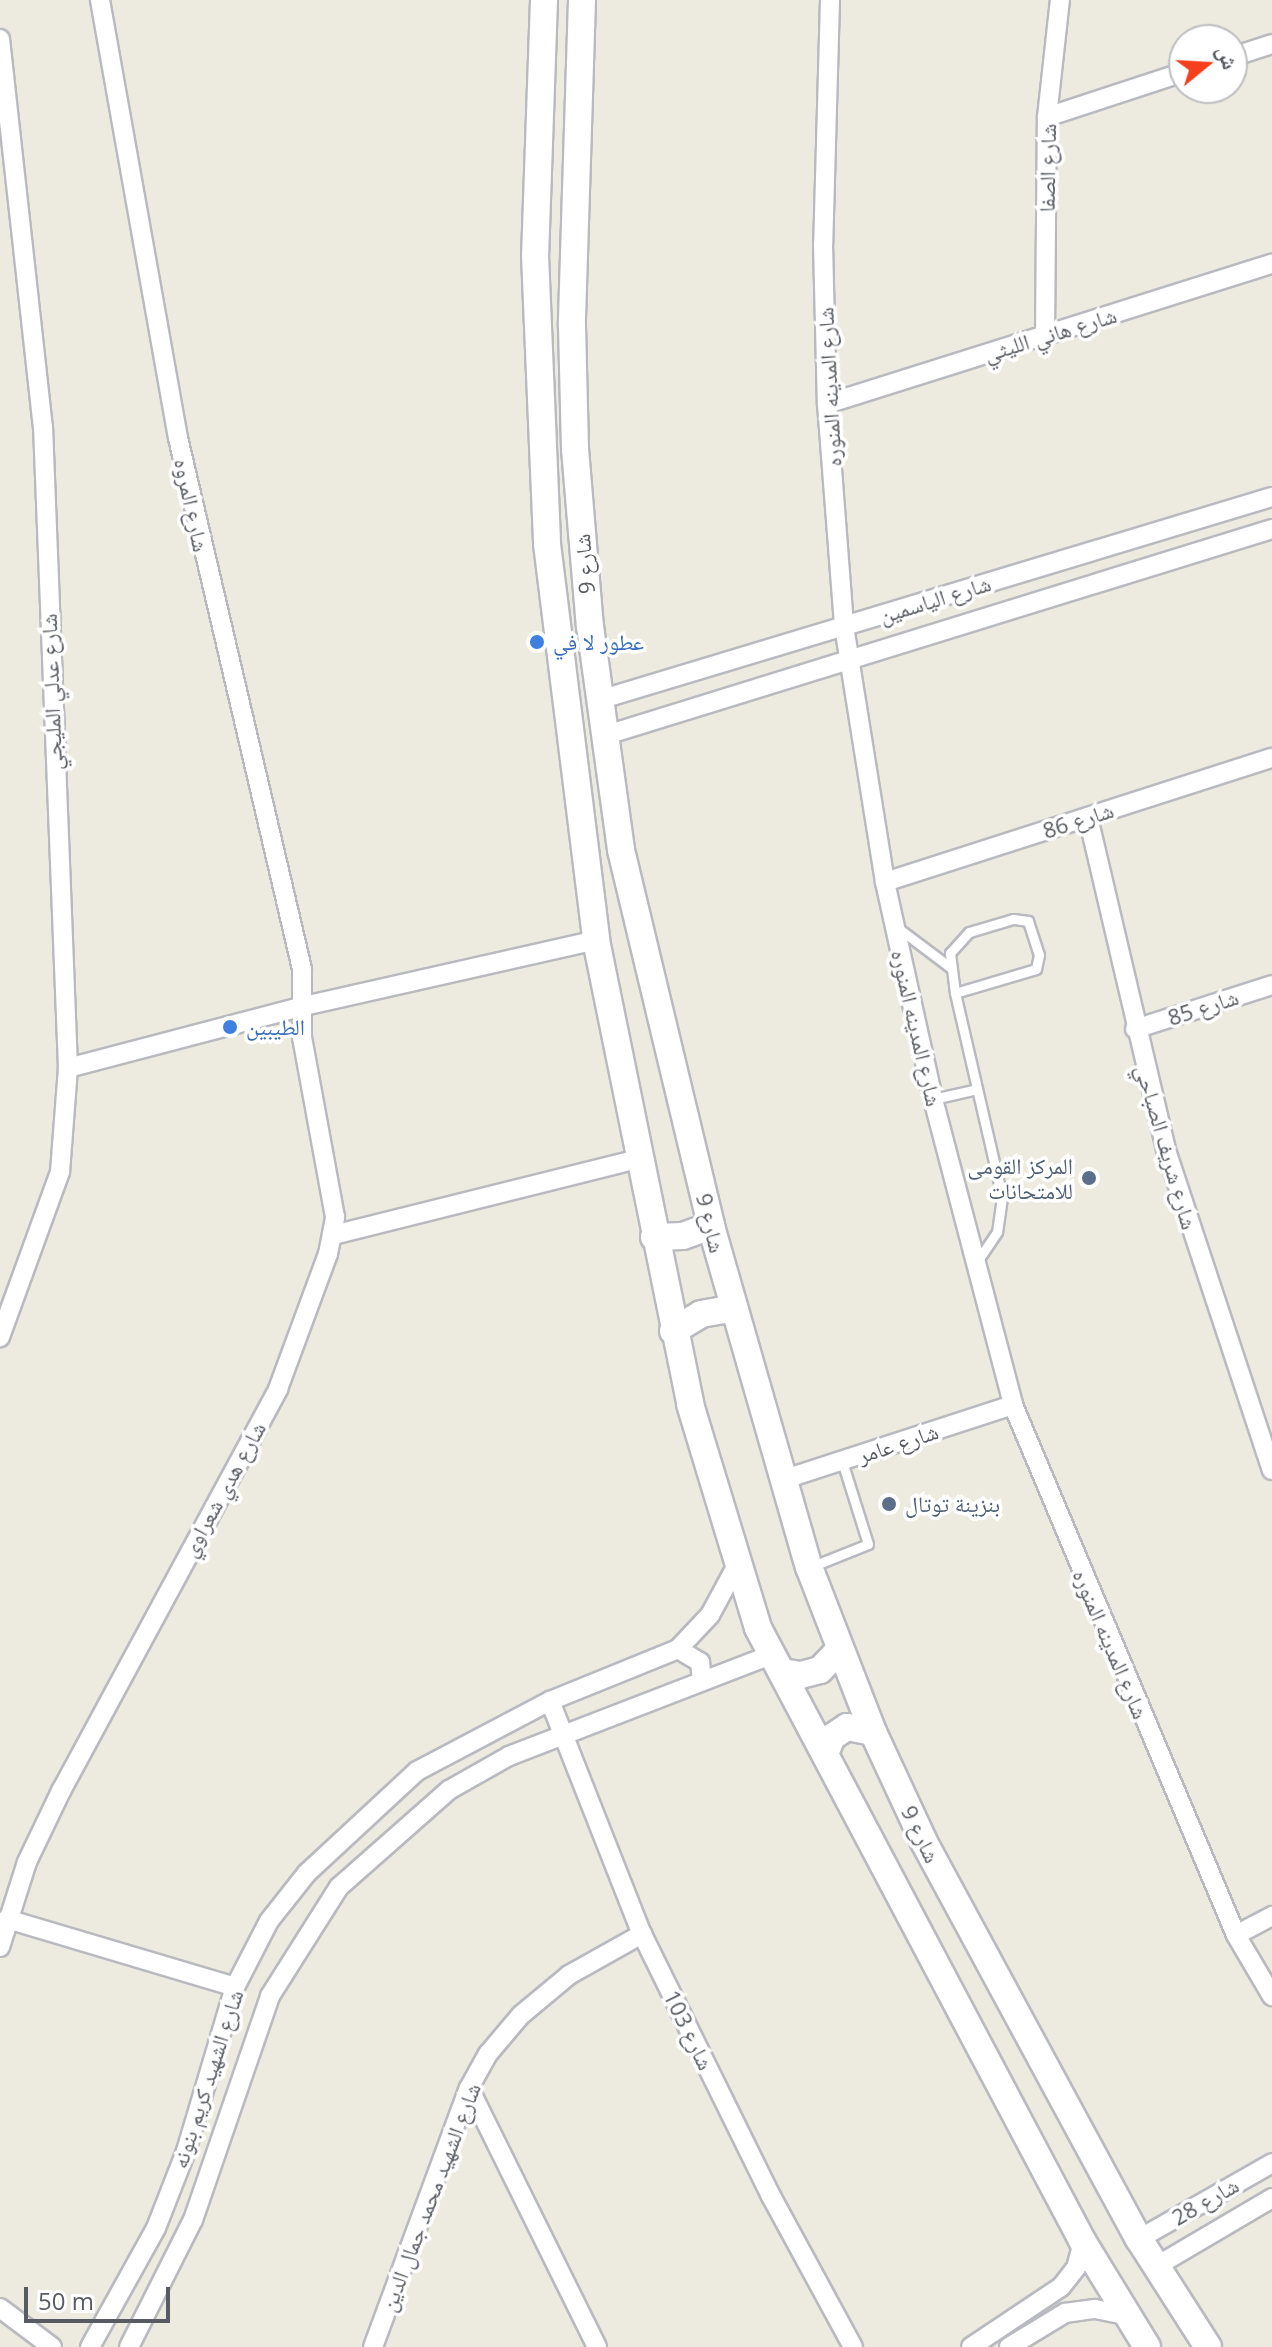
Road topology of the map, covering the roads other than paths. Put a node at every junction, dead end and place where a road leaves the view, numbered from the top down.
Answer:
1 (100, 0) edge
2 (544, 0) edge
3 (582, 0) edge
4 (830, 0) edge
5 (1060, 0) edge
6 (0, 39) edge
7 (1272, 44) edge
8 (1248, 52) edge
9 (1168, 77) edge
10 (1047, 117) junction
11 (1272, 264) edge
12 (1045, 336) junction
13 (827, 404) junction
14 (1269, 498) edge
15 (1272, 519) edge
16 (1272, 529) edge
17 (844, 626) junction
18 (848, 661) junction
19 (599, 700) junction
20 (603, 736) junction
21 (1272, 758) edge
22 (1088, 817) junction
23 (885, 882) junction
24 (895, 926) junction
25 (596, 940) junction
26 (950, 967) junction
27 (1272, 985) edge
28 (955, 993) junction
29 (304, 1006) junction
30 (1135, 1029) junction
31 (68, 1068) junction
32 (977, 1089) junction
33 (933, 1099) junction
34 (641, 1158) junction
35 (711, 1226) junction
36 (333, 1235) junction
37 (654, 1237) junction
38 (974, 1267) junction
39 (734, 1308) junction
40 (673, 1331) junction
41 (0, 1337) edge
42 (1013, 1405) junction
43 (842, 1461) junction
44 (1272, 1470) edge
45 (782, 1480) junction
46 (737, 1565) junction
47 (809, 1567) junction
48 (678, 1649) junction
49 (840, 1649) junction
50 (777, 1663) junction
51 (702, 1681) junction
52 (550, 1701) junction
53 (873, 1732) junction
54 (563, 1736) junction
55 (825, 1754) junction
56 (1272, 1916) edge
57 (7, 1919) junction
58 (642, 1934) junction
59 (1236, 1935) junction
60 (0, 1947) edge
61 (235, 1987) junction
62 (1272, 1996) edge
63 (469, 2088) junction
64 (1272, 2163) edge
65 (1272, 2198) edge
66 (1139, 2239) junction
67 (1083, 2242) junction
68 (1155, 2267) junction
69 (0, 2308) edge
70 (1127, 2315) junction
71 (52, 2347) edge
72 (90, 2347) edge
73 (129, 2347) edge
74 (373, 2347) edge
75 (597, 2347) edge
76 (853, 2347) edge
77 (971, 2347) edge
78 (1009, 2347) edge
79 (1147, 2347) edge
80 (1208, 2347) edge

1 - 29 street, شارع المروه
2 - 25 main road, شارع 9
3 - 19 main road, شارع 9
4 - 13 street, شارع المدينه المنوره
5 - 10 street, شارع الصفا
6 - 31 street, شارع عدلي المليجي
7 - 8 street
9 - 10 street
10 - 12 street, شارع الصفا
11 - 12 street, شارع هاني الليثي
12 - 13 street, شارع هاني الليثي
13 - 17 street, شارع المدينه المنوره
14 - 15 street
14 - 17 street, شارع الياسمين
16 - 18 street, شارع الياسمين
17 - 18 street, شارع المدينه المنوره
17 - 19 street, شارع الياسمين
18 - 20 street, شارع الياسمين
18 - 23 street, شارع المدينه المنوره
19 - 20 main road, شارع 9
20 - 35 main road, شارع 9
21 - 22 street, شارع 86
22 - 23 street, شارع 86
22 - 30 street, شارع شريف الصباحي
23 - 24 street, شارع المدينه المنوره
24 - 26 lane
24 - 33 street, شارع المدينه المنوره
25 - 29 street
25 - 34 main road, شارع 9
26 - 28 lane
26 - 28 lane
27 - 30 street, شارع 85
28 - 32 lane
29 - 31 street
29 - 36 street, شارع هدي شعراوي
30 - 44 street, شارع شريف الصباحي
31 - 41 street, شارع عدلي المليجي
32 - 33 lane
32 - 38 lane
33 - 38 street, شارع المدينه المنوره
34 - 36 street
34 - 37 main road, شارع 9
35 - 37 main road
35 - 39 main road, شارع 9
36 - 57 street, شارع هدي شعراوي
37 - 40 main road, شارع 9
38 - 42 street, شارع المدينه المنوره
39 - 40 main road
39 - 45 main road, شارع 9
40 - 46 main road, شارع 9
42 - 43 street, شارع عامر
42 - 59 street, شارع المدينه المنوره
43 - 45 street, شارع عامر
43 - 47 lane
45 - 47 main road, شارع 9
46 - 48 street, شارع الشهيد كريم بنونه
46 - 50 main road, شارع 9
47 - 49 main road, شارع 9
48 - 51 street
48 - 52 street, شارع الشهيد كريم بنونه
49 - 50 main road
49 - 53 main road, شارع 9
50 - 51 street, شارع الشهيد كريم بنونه
50 - 55 main road, شارع 9
51 - 54 street, شارع الشهيد كريم بنونه
52 - 54 street, شارع 103
52 - 61 street, شارع الشهيد كريم بنونه
53 - 55 main road
53 - 66 main road, شارع 9
54 - 58 street, شارع 103
54 - 73 street, شارع الشهيد كريم بنونه
55 - 67 main road, شارع 9
56 - 59 street
57 - 60 street, شارع هدي شعراوي
57 - 61 street
58 - 63 street, شارع الشهيد محمد جمال الدين
58 - 76 street, شارع 103
59 - 62 street, شارع المدينه المنوره
61 - 72 street, شارع الشهيد كريم بنونه
63 - 74 street, شارع الشهيد محمد جمال الدين
63 - 75 street
64 - 66 street, شارع 28
65 - 68 street, شارع 28
66 - 68 main road, شارع 9
67 - 70 main road, شارع 9
67 - 77 street
68 - 80 main road, شارع 9
69 - 71 street
70 - 78 street
70 - 79 main road, شارع 9

